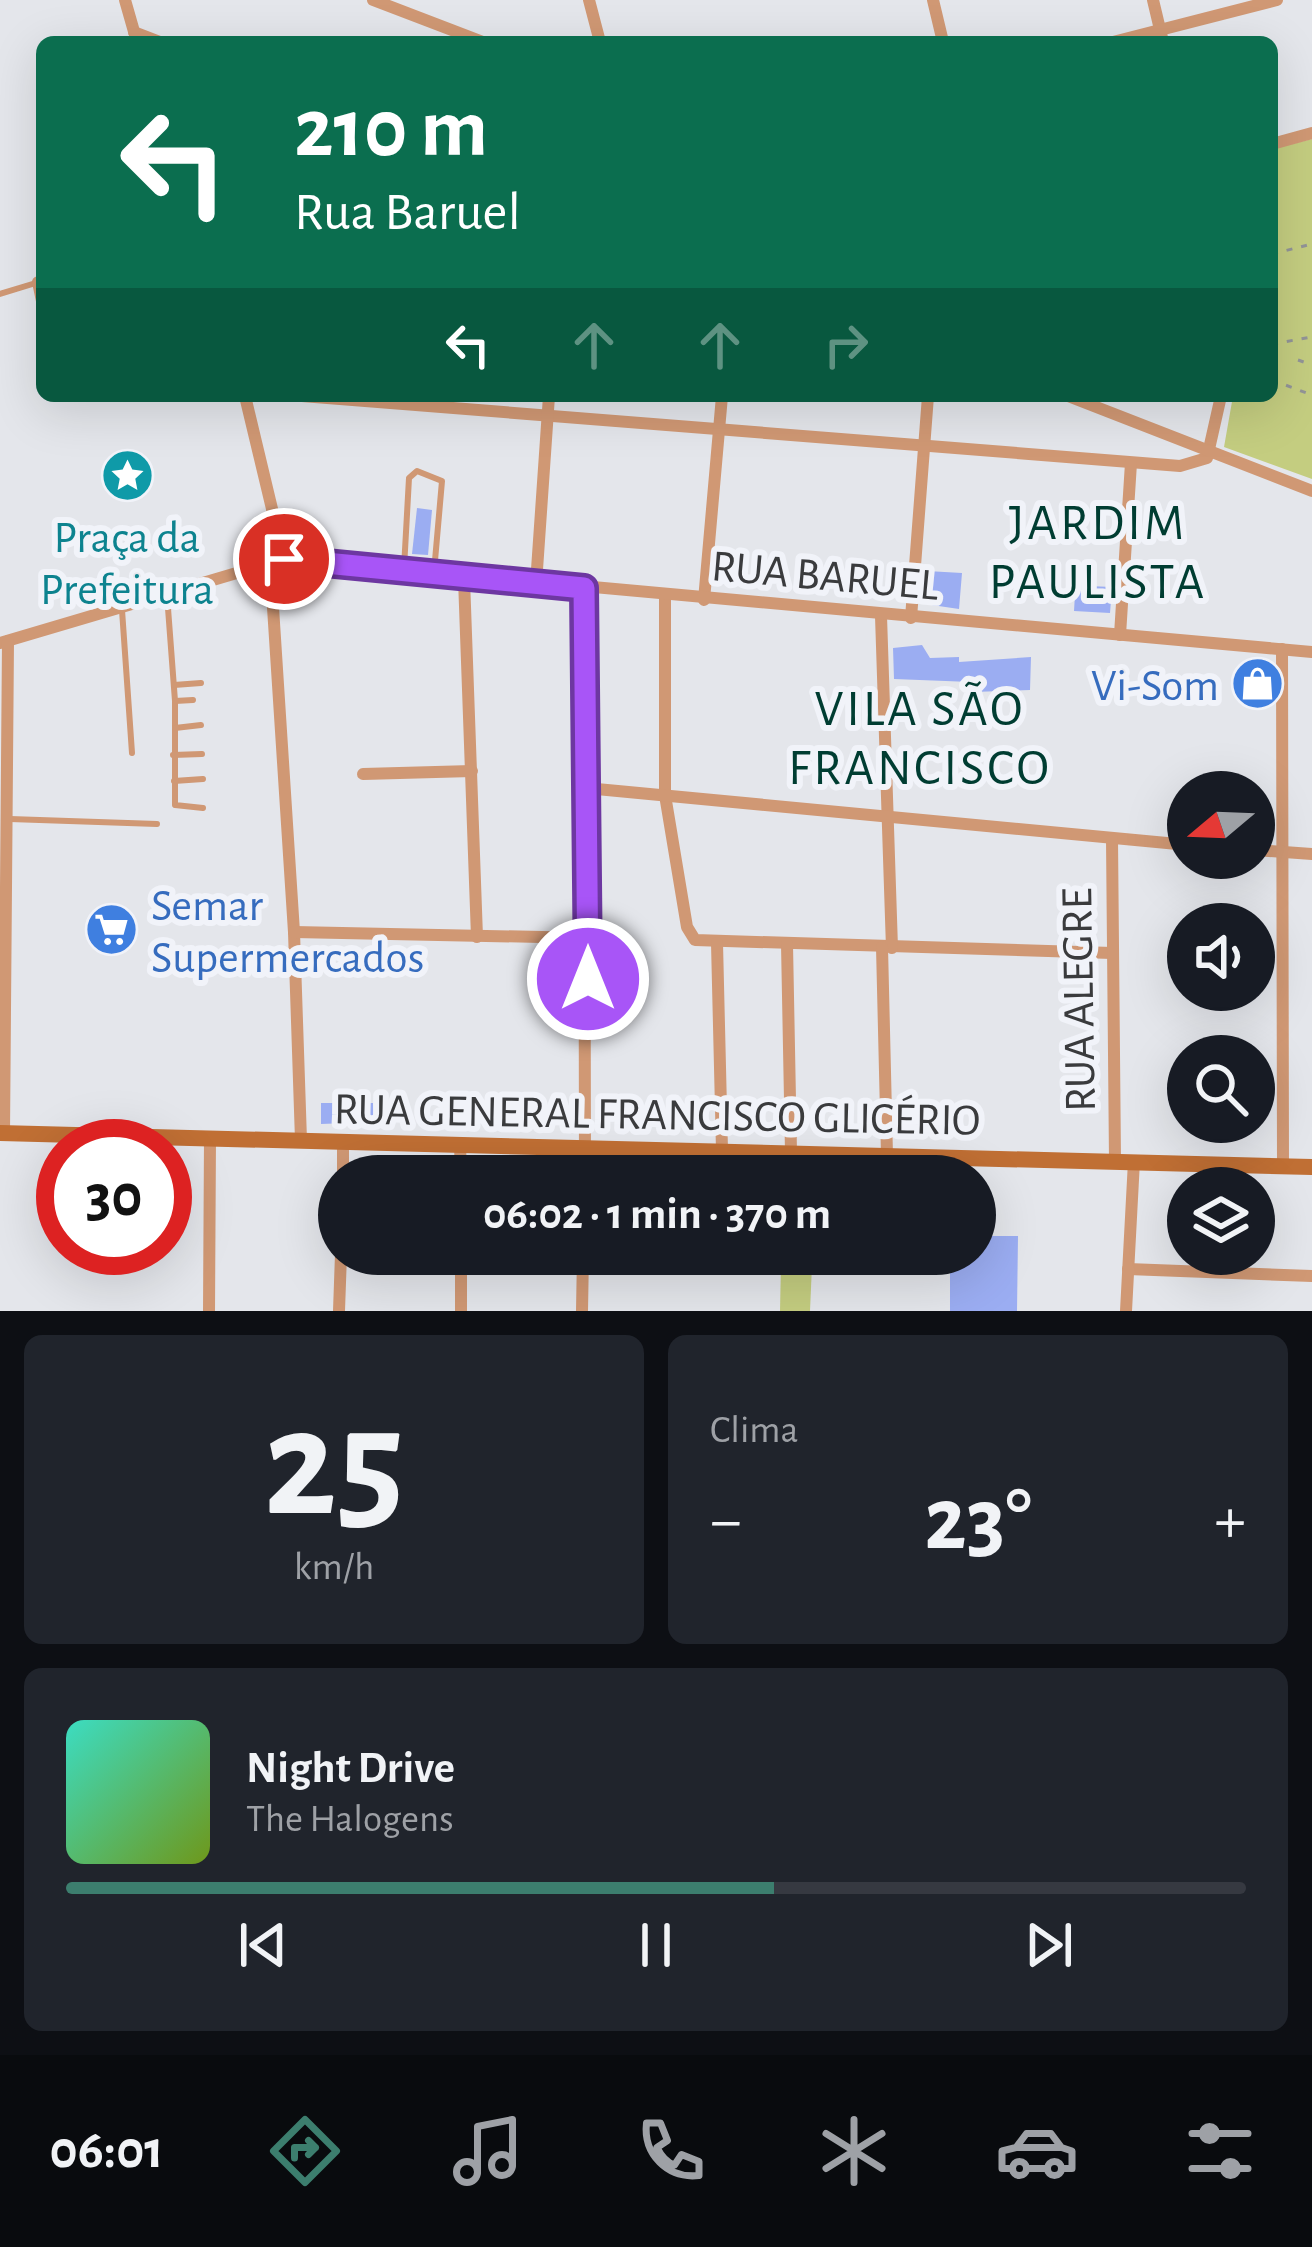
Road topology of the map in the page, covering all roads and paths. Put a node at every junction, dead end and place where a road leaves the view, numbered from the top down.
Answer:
1 (124, 0) edge
2 (374, 0) edge
3 (589, 0) edge
4 (933, 0) edge
5 (1153, 0) edge
6 (1276, 0) edge
7 (136, 36) edge
8 (467, 36) edge
9 (598, 36) edge
10 (942, 36) edge
11 (1162, 36) edge
12 (1312, 133) edge
13 (1278, 142) edge
14 (1312, 244) edge
15 (1278, 252) edge
16 (36, 283) edge
17 (0, 294) edge
18 (1312, 337) edge
19 (1278, 343) edge
20 (1298, 360) dead end
21 (1312, 365) edge
22 (1278, 382) edge
23 (1312, 394) edge
24 (246, 402) edge
25 (406, 402) edge
26 (549, 402) edge
27 (722, 402) edge
28 (928, 402) edge
29 (1083, 402) edge
30 (1220, 402) edge
31 (548, 416) junction
32 (720, 431) junction
33 (924, 445) junction
34 (1209, 452) junction
35 (1131, 463) junction
36 (1312, 491) edge
37 (277, 560) junction
38 (404, 572) junction
39 (434, 575) junction
40 (464, 579) junction
41 (536, 584) junction
42 (584, 588) junction
43 (167, 592) junction
44 (665, 597) junction
45 (704, 600) junction
46 (121, 607) junction
47 (881, 616) junction
48 (911, 618) junction
49 (1120, 635) junction
50 (4, 642) edge
51 (1282, 649) junction
52 (1312, 652) edge
53 (201, 683) dead end
54 (174, 685) junction
55 (193, 700) dead end
56 (175, 701) junction
57 (201, 725) dead end
58 (175, 728) junction
59 (132, 753) dead end
60 (202, 754) dead end
61 (172, 755) junction
62 (472, 771) junction
63 (363, 774) dead end
64 (203, 779) dead end
65 (174, 781) junction
66 (586, 788) junction
67 (665, 795) junction
68 (203, 808) dead end
69 (886, 816) junction
70 (10, 819) junction
71 (157, 824) dead end
72 (1112, 839) junction
73 (1167, 843) edge
74 (1275, 852) edge
75 (1280, 852) junction
76 (1312, 854) edge
77 (294, 932) junction
78 (477, 938) junction
79 (588, 938) junction
80 (717, 943) junction
81 (787, 944) junction
82 (887, 948) junction
83 (1112, 952) junction
84 (4, 1009) edge
85 (2, 1133) edge
86 (210, 1138) junction
87 (301, 1140) junction
88 (344, 1141) junction
89 (460, 1144) junction
90 (586, 1147) junction
91 (722, 1150) junction
92 (791, 1152) junction
93 (344, 1155) edge
94 (460, 1155) edge
95 (586, 1155) edge
96 (887, 1155) joint
97 (996, 1158) edge
98 (1115, 1161) junction
99 (1134, 1161) junction
100 (1283, 1165) junction
101 (1312, 1167) edge
102 (1128, 1269) junction
103 (340, 1275) edge
104 (461, 1275) edge
105 (583, 1275) edge
106 (1312, 1276) edge
107 (209, 1311) edge
108 (339, 1311) edge
109 (461, 1311) edge
110 (582, 1311) edge
111 (1126, 1311) edge

1 - 7 street
2 - 8 street
3 - 9 street
4 - 10 street
5 - 11 street
6 - 11 street
12 - 13 street
14 - 15 path
16 - 17 lane
18 - 19 path
20 - 21 path
22 - 23 path
24 - 37 street
25 - 31 street
26 - 31 street
27 - 32 street
28 - 33 street
29 - 34 street
30 - 34 street
31 - 32 street
31 - 41 street
32 - 33 street
32 - 45 street
33 - 35 street
33 - 48 street
34 - 35 street
34 - 36 street
35 - 49 street
37 - 38 street, RUA BARUEL
37 - 43 street
37 - 77 street
38 - 39 street, RUA BARUEL
38 - 39 lane
39 - 40 street, RUA BARUEL
40 - 41 street, RUA BARUEL
40 - 62 street
41 - 42 street, RUA BARUEL
42 - 44 street, RUA BARUEL
42 - 66 street
43 - 46 street
43 - 54 lane
44 - 45 street, RUA BARUEL
44 - 67 street
45 - 47 street, RUA BARUEL
46 - 50 street
46 - 59 lane
47 - 48 street, RUA BARUEL
47 - 69 street
48 - 49 street, RUA BARUEL
49 - 51 street, RUA BARUEL
50 - 70 street
51 - 52 street, RUA BARUEL
51 - 75 street
53 - 54 lane
54 - 56 lane
55 - 56 lane
56 - 58 lane
57 - 58 lane
58 - 61 lane
60 - 61 lane
61 - 65 lane
62 - 63 street
62 - 78 street
64 - 65 lane
65 - 68 lane
66 - 67 street
66 - 79 street
67 - 69 street
67 - 80 street
69 - 72 street
69 - 82 street
70 - 71 lane
70 - 84 street
72 - 73 street
72 - 83 street, RUA ALEGRE
74 - 75 street
75 - 76 street
75 - 100 street
77 - 78 street
77 - 87 street
78 - 79 street
79 - 90 street
80 - 81 street
80 - 91 street
81 - 82 street
81 - 92 street
82 - 83 street
82 - 96 street
83 - 98 street, RUA ALEGRE
84 - 85 street
85 - 86 main road, RUA GENERAL FRANCISCO GLICÉRIO
86 - 87 main road, RUA GENERAL FRANCISCO GLICÉRIO
86 - 107 street
87 - 88 main road, RUA GENERAL FRANCISCO GLICÉRIO
88 - 89 main road, RUA GENERAL FRANCISCO GLICÉRIO
88 - 93 street
89 - 90 main road, RUA GENERAL FRANCISCO GLICÉRIO
89 - 94 street
90 - 91 main road, RUA GENERAL FRANCISCO GLICÉRIO
90 - 95 street
91 - 92 main road, RUA GENERAL FRANCISCO GLICÉRIO
92 - 96 main road, RUA GENERAL FRANCISCO GLICÉRIO
97 - 98 main road, RUA GENERAL FRANCISCO GLICÉRIO
98 - 99 main road, RUA GENERAL FRANCISCO GLICÉRIO
99 - 100 main road, RUA GENERAL FRANCISCO GLICÉRIO
99 - 102 street, RUA ALEGRE
100 - 101 main road, RUA GENERAL FRANCISCO GLICÉRIO
102 - 106 street
102 - 111 street, RUA ALEGRE
103 - 108 street
104 - 109 street
105 - 110 street

